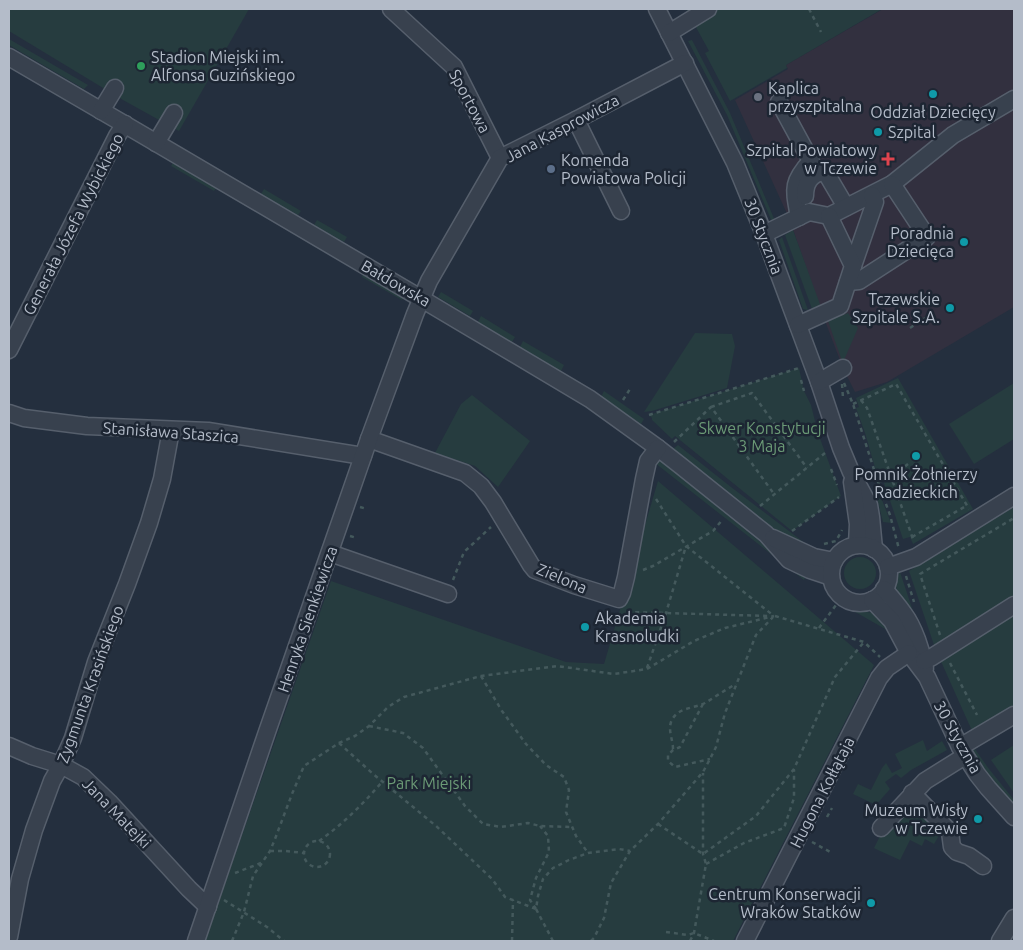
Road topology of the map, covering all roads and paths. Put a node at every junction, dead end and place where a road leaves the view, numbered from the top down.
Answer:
1 (391, 9) edge
2 (657, 9) edge
3 (708, 9) edge
4 (809, 9) edge
5 (821, 32) dead end
6 (669, 33) junction
7 (9, 57) edge
8 (685, 63) junction
9 (114, 88) dead end
10 (1014, 100) edge
11 (779, 102) dead end
12 (101, 111) junction
13 (174, 114) dead end
14 (576, 120) junction
15 (125, 124) junction
16 (156, 143) junction
17 (500, 158) junction
18 (892, 184) junction
19 (872, 195) junction
20 (846, 207) junction
21 (621, 211) dead end
22 (804, 215) junction
23 (828, 216) junction
24 (764, 234) junction
25 (853, 266) junction
26 (848, 282) junction
27 (421, 298) junction
28 (933, 313) dead end
29 (798, 325) junction
30 (910, 328) dead end
31 (9, 350) edge
32 (844, 375) joint
33 (819, 382) junction
34 (630, 389) dead end
35 (804, 391) dead end
36 (623, 400) dead end
37 (861, 400) junction
38 (853, 404) junction
39 (712, 407) junction
40 (9, 413) edge
41 (649, 415) dead end
42 (171, 430) junction
43 (369, 439) junction
44 (661, 450) junction
45 (825, 453) dead end
46 (364, 456) junction
47 (908, 464) dead end
48 (807, 468) junction
49 (851, 472) junction
50 (891, 478) junction
51 (644, 479) junction
52 (878, 482) junction
53 (774, 494) junction
54 (1014, 496) edge
55 (842, 504) dead end
56 (760, 506) dead end
57 (966, 506) junction
58 (970, 512) dead end
59 (1014, 518) edge
60 (723, 519) dead end
61 (496, 523) dead end
62 (846, 524) dead end
63 (893, 528) dead end
64 (792, 531) dead end
65 (912, 537) junction
66 (686, 546) junction
67 (818, 546) dead end
68 (857, 546) junction
69 (915, 546) dead end
70 (874, 549) junction
71 (330, 553) junction
72 (888, 567) junction
73 (833, 569) junction
74 (626, 577) junction
75 (884, 589) junction
76 (448, 594) joint
77 (619, 599) junction
78 (872, 600) junction
79 (836, 605) dead end
80 (1014, 605) edge
81 (666, 613) junction
82 (774, 616) junction
83 (819, 629) junction
84 (864, 642) junction
85 (944, 649) junction
86 (909, 654) junction
87 (882, 658) dead end
88 (924, 661) junction
89 (647, 669) junction
90 (481, 676) junction
91 (927, 677) junction
92 (737, 683) junction
93 (703, 704) junction
94 (976, 715) dead end
95 (1014, 715) edge
96 (369, 726) junction
97 (339, 743) junction
98 (9, 746) edge
99 (673, 750) junction
100 (962, 752) junction
101 (710, 759) junction
102 (62, 765) junction
103 (794, 769) junction
104 (703, 772) junction
105 (382, 782) junction
106 (912, 793) junction
107 (832, 808) dead end
108 (827, 817) dead end
109 (1014, 817) edge
110 (658, 824) junction
111 (540, 826) junction
112 (573, 827) junction
113 (881, 828) dead end
114 (808, 840) dead end
115 (319, 841) junction
116 (270, 851) junction
117 (630, 851) junction
118 (304, 853) junction
119 (588, 853) junction
120 (832, 853) dead end
121 (703, 854) junction
122 (262, 863) junction
123 (706, 864) junction
124 (983, 866) dead end
125 (228, 875) dead end
126 (513, 900) junction
127 (214, 902) junction
128 (536, 909) junction
129 (244, 912) junction
130 (1014, 918) edge
131 (666, 932) dead end
132 (694, 933) junction
133 (9, 937) edge
134 (196, 941) edge
135 (232, 941) edge
136 (284, 941) edge
137 (512, 941) edge
138 (553, 941) edge
139 (591, 941) edge
140 (690, 941) edge
141 (714, 941) edge
142 (745, 941) edge
143 (1000, 941) edge

1 - 17 street, Sportowa
2 - 6 street, 30 Stycznia
3 - 6 street
4 - 5 path
6 - 8 street, 30 Stycznia
7 - 12 street, Bałdowska
8 - 14 street, Jana Kasprowicza
8 - 24 street, 30 Stycznia
9 - 12 street
10 - 18 street
11 - 22 street
12 - 15 street, Bałdowska
13 - 16 street
14 - 17 street, Jana Kasprowicza
14 - 21 street
15 - 16 street, Bałdowska
15 - 31 street, Generała Józefa Wybickiego
16 - 27 street, Bałdowska
17 - 27 street, Jana Kasprowicza
18 - 19 street
18 - 26 street
19 - 20 street
19 - 25 street
20 - 22 street
20 - 23 street
22 - 23 street
22 - 24 street
23 - 25 street
24 - 29 street, 30 Stycznia
25 - 26 street
26 - 29 street
27 - 43 street, Henryka Sienkiewicza
27 - 44 street, Bałdowska
28 - 30 path
29 - 33 street, 30 Stycznia
32 - 33 street
32 - 38 path
33 - 49 street, 30 Stycznia
34 - 36 path
35 - 41 path
37 - 38 path
37 - 50 path
37 - 57 path
38 - 52 path
39 - 44 path
39 - 48 path
39 - 53 path
40 - 42 street, Stanisława Staszica
42 - 46 street, Stanisława Staszica
42 - 102 street, Zygmunta Krasińskiego
43 - 46 street, Henryka Sienkiewicza
43 - 77 street, Zielona
44 - 51 street
44 - 73 street, Bałdowska
45 - 48 path
46 - 71 street, Henryka Sienkiewicza
47 - 50 path
48 - 53 path
49 - 68 street, 30 Stycznia
49 - 70 street, 30 Stycznia
50 - 52 path
50 - 65 path
51 - 66 path
51 - 74 street
52 - 63 path
53 - 56 path
54 - 72 street
55 - 64 path
57 - 58 path
57 - 65 path
59 - 85 path
60 - 66 path
61 - 76 path
62 - 67 path
65 - 69 path
66 - 74 path
66 - 81 path
66 - 82 path
68 - 70 street
68 - 73 street
70 - 72 street
71 - 76 street
71 - 127 street, Henryka Sienkiewicza
72 - 75 street
73 - 78 street
74 - 77 street
75 - 78 street
75 - 88 street, 30 Stycznia
77 - 81 path
78 - 86 street, 30 Stycznia
79 - 83 path
80 - 85 street
81 - 82 path
81 - 89 path
82 - 83 path
82 - 89 path
82 - 92 path
83 - 84 path
84 - 87 path
84 - 103 path
85 - 88 street
85 - 94 path
86 - 91 street, 30 Stycznia
86 - 142 street, Hugona Kołłątaja
88 - 91 street, 30 Stycznia
89 - 90 path
90 - 96 path
90 - 112 path
91 - 100 street, 30 Stycznia
92 - 93 path
92 - 101 path
93 - 99 path
93 - 99 path
95 - 100 street
96 - 97 path
96 - 111 path
97 - 105 path
97 - 116 path
98 - 102 street, Jana Matejki
99 - 101 path
100 - 106 street
100 - 109 street, 30 Stycznia
101 - 104 path
102 - 127 street, Jana Matejki
102 - 133 street, Zygmunta Krasińskiego
103 - 121 path
103 - 123 path
104 - 110 path
104 - 121 path
105 - 115 path
105 - 126 path
106 - 113 street
106 - 124 street
107 - 108 path
110 - 117 path
110 - 121 path
111 - 112 path
111 - 128 path
112 - 119 path
114 - 120 path
115 - 118 path
115 - 118 path
116 - 118 path
116 - 122 path
117 - 119 path
117 - 139 path
119 - 128 path
121 - 123 path
122 - 125 path
122 - 129 path
123 - 132 path
126 - 128 path
126 - 137 path
127 - 129 path
127 - 134 street, Henryka Sienkiewicza
128 - 138 path
129 - 135 path
129 - 136 path
130 - 143 street
131 - 132 path
132 - 140 path
132 - 141 path

